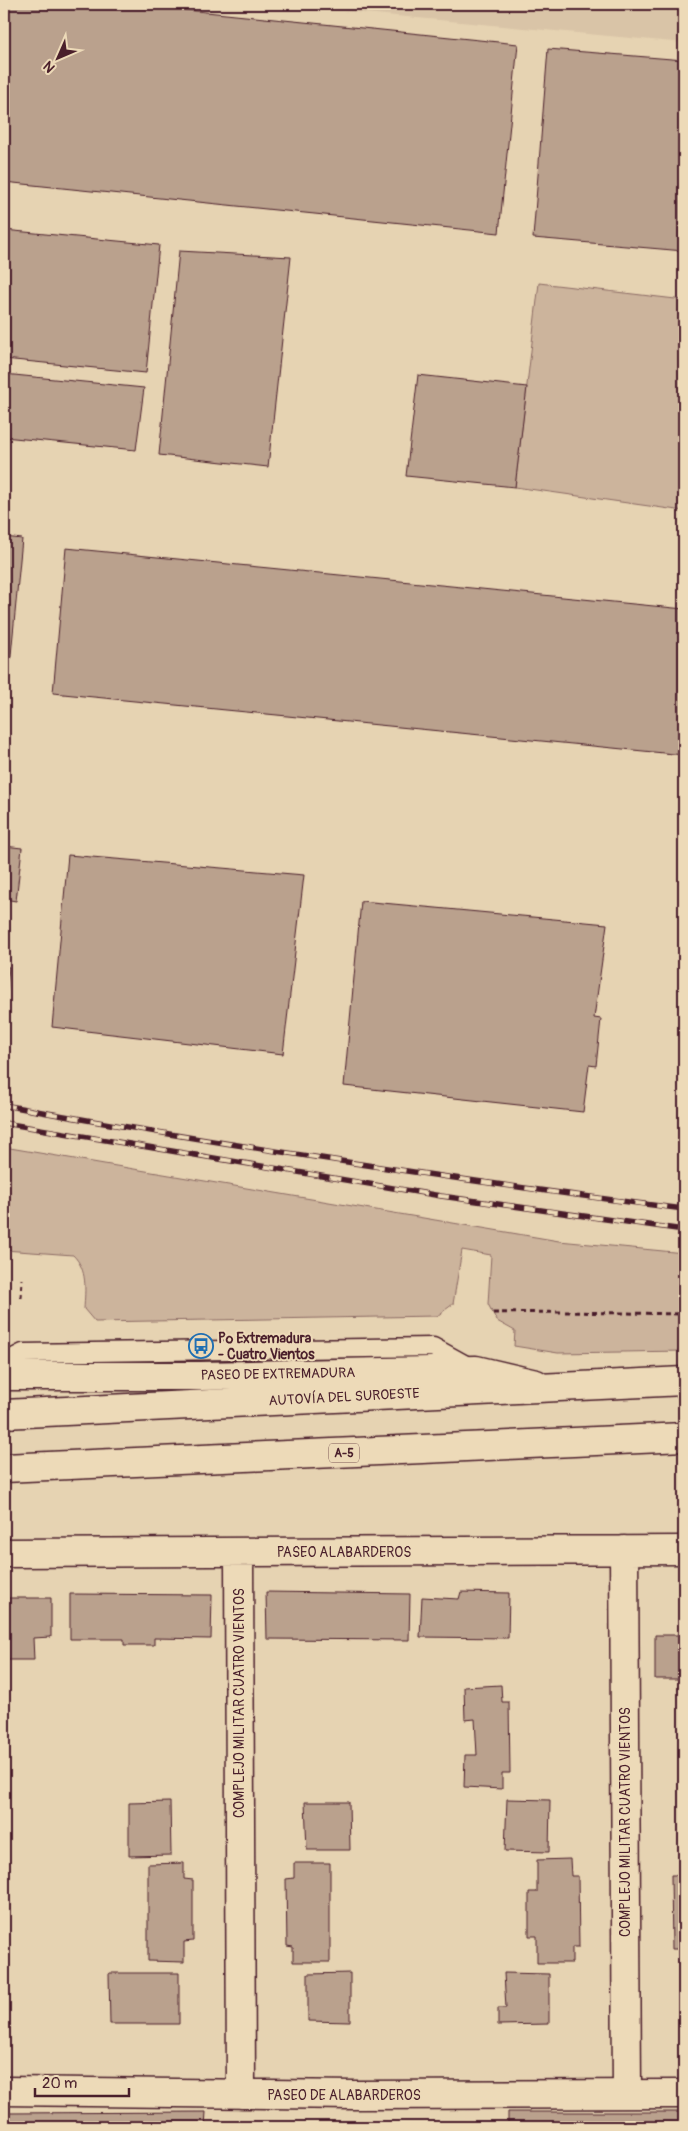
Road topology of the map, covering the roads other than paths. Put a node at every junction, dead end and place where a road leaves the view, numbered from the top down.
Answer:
1 (4, 1363) edge
2 (476, 1370) junction
3 (4, 1376) edge
4 (684, 1381) edge
5 (550, 1387) junction
6 (4, 1414) edge
7 (684, 1437) edge
8 (4, 1468) edge
9 (624, 1550) junction
10 (684, 1550) edge
11 (4, 1553) edge
12 (239, 1553) junction
13 (4, 2091) edge
14 (626, 2093) junction
15 (241, 2094) junction
16 (684, 2094) edge

1 - 2 lane
2 - 3 main road, PASEO DE EXTREMADURA
2 - 5 main road, PASEO DE EXTREMADURA
4 - 5 main road, AUTOVÍA DEL SUROESTE
5 - 6 main road, AUTOVÍA DEL SUROESTE
7 - 8 main road, A-5
9 - 10 main road, PASEO ALABARDEROS
9 - 12 main road, PASEO ALABARDEROS
9 - 14 main road, COMPLEJO MILITAR CUATRO VIENTOS
11 - 12 main road, PASEO ALABARDEROS
12 - 15 main road, COMPLEJO MILITAR CUATRO VIENTOS
13 - 15 main road, PASEO DE ALABARDEROS
14 - 15 main road, PASEO DE ALABARDEROS
14 - 16 main road, PASEO DE ALABARDEROS

